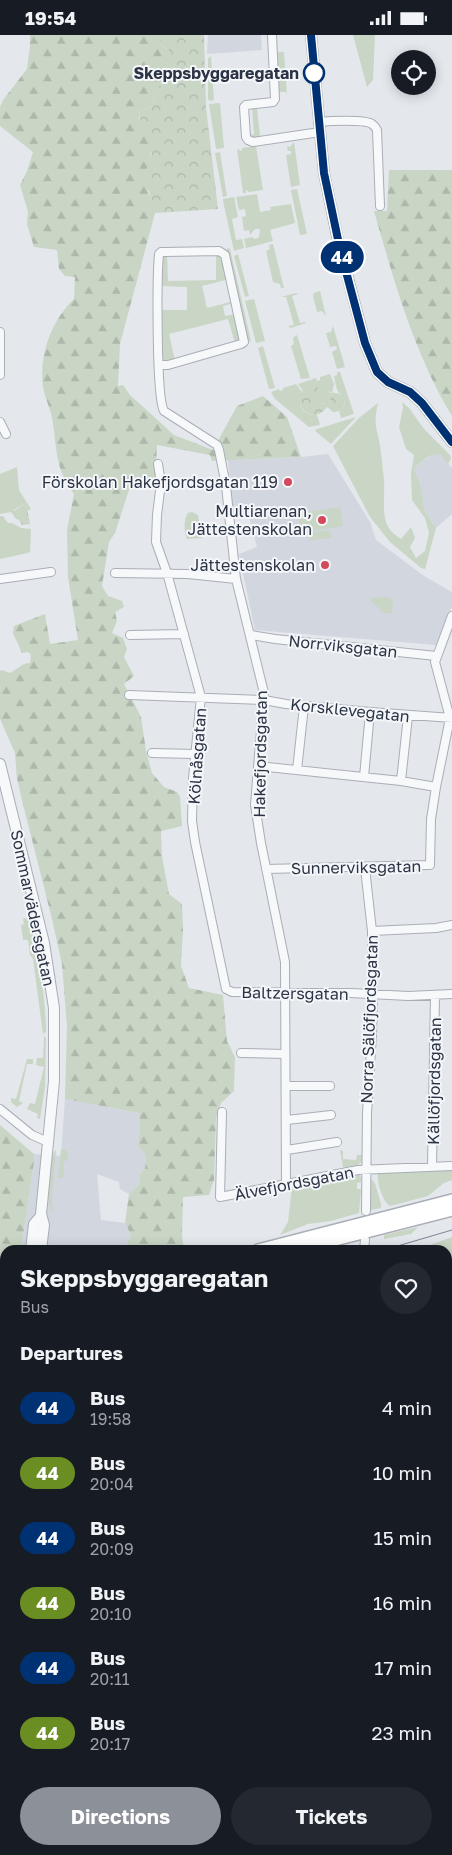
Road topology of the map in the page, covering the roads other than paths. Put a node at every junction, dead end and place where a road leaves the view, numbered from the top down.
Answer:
1 (272, 35) edge
2 (311, 35) edge
3 (319, 127) junction
4 (380, 207) dead end
5 (0, 332) edge
6 (159, 365) junction
7 (0, 375) edge
8 (0, 422) edge
9 (6, 435) dead end
10 (452, 442) edge
11 (158, 464) dead end
12 (51, 572) dead end
13 (115, 573) dead end
14 (167, 573) junction
15 (0, 579) edge
16 (236, 579) junction
17 (452, 616) edge
18 (184, 634) junction
19 (130, 635) dead end
20 (251, 635) junction
21 (436, 656) junction
22 (129, 695) dead end
23 (201, 697) junction
24 (264, 700) junction
25 (304, 706) junction
26 (370, 713) junction
27 (408, 716) junction
28 (451, 718) edge
29 (152, 753) dead end
30 (195, 754) junction
31 (0, 764) edge
32 (258, 766) junction
33 (297, 770) junction
34 (364, 777) junction
35 (401, 781) junction
36 (436, 787) junction
37 (365, 868) junction
38 (266, 869) junction
39 (452, 925) edge
40 (372, 931) junction
41 (227, 991) joint
42 (284, 992) junction
43 (373, 994) junction
44 (452, 994) edge
45 (435, 996) junction
46 (241, 1053) dead end
47 (285, 1054) junction
48 (286, 1085) junction
49 (330, 1086) dead end
50 (0, 1109) edge
51 (222, 1112) dead end
52 (332, 1115) dead end
53 (287, 1119) junction
54 (48, 1142) junction
55 (337, 1142) dead end
56 (287, 1150) junction
57 (452, 1166) edge
58 (432, 1167) junction
59 (367, 1170) junction
60 (286, 1184) junction
61 (452, 1200) edge
62 (452, 1209) edge
63 (366, 1211) dead end
64 (41, 1216) junction
65 (365, 1240) dead end
66 (32, 1245) edge
67 (42, 1245) edge
68 (277, 1245) edge
69 (315, 1245) edge
70 (364, 1245) edge

1 - 3 street
2 - 3 street
3 - 4 street
3 - 10 street
5 - 7 street
6 - 6 street, Hakefjordsgatan
6 - 16 street, Hakefjordsgatan
8 - 9 street
11 - 14 street, Kölnåsgatan
12 - 15 street
13 - 14 street
14 - 16 street
14 - 18 street, Kölnåsgatan
16 - 20 street, Hakefjordsgatan
17 - 21 street
18 - 19 street
18 - 23 street, Kölnåsgatan
20 - 21 street, Norrviksgatan
20 - 24 street, Hakefjordsgatan
21 - 28 street, Sunnerviksgatan
22 - 23 street, Korsklevegatan
23 - 24 street, Korsklevegatan
23 - 30 street, Kölnåsgatan
24 - 25 street, Korsklevegatan
24 - 32 street, Hakefjordsgatan
25 - 26 street, Korsklevegatan
25 - 33 street
26 - 27 street, Korsklevegatan
26 - 34 street
27 - 28 street, Korsklevegatan
27 - 35 street
28 - 36 street, Sunnerviksgatan
29 - 30 street
30 - 41 street, Kölnåsgatan
31 - 54 street, Sommarvädersgatan
32 - 33 street
32 - 38 street, Hakefjordsgatan
33 - 34 street
34 - 35 street
35 - 36 street
36 - 37 street, Sunnerviksgatan
37 - 38 street, Sunnerviksgatan
37 - 40 street, Norra Sälöfjordsgatan
38 - 42 street, Hakefjordsgatan
39 - 40 street
40 - 43 street, Norra Sälöfjordsgatan
41 - 42 street, Baltzersgatan
42 - 43 street, Baltzersgatan
42 - 47 street, Hakefjordsgatan
43 - 45 street, Baltzersgatan
43 - 59 street, Norra Sälöfjordsgatan
44 - 45 street, Baltzersgatan
45 - 58 street, Källöfjordsgatan
46 - 47 street
47 - 48 street, Hakefjordsgatan
48 - 49 street
48 - 53 street, Hakefjordsgatan
50 - 54 street
51 - 60 street, Älvefjordsgatan
52 - 53 street
53 - 56 street, Hakefjordsgatan
54 - 64 street, Sommarvädersgatan
55 - 56 street
56 - 60 street, Hakefjordsgatan
57 - 58 street, Älvefjordsgatan
58 - 59 street, Älvefjordsgatan
59 - 60 street, Älvefjordsgatan
59 - 63 street, Norra Sälöfjordsgatan
61 - 68 main road
62 - 69 main road
64 - 66 street, Sommarvädersgatan
64 - 67 street, Sommarvädersgatan
65 - 70 street

